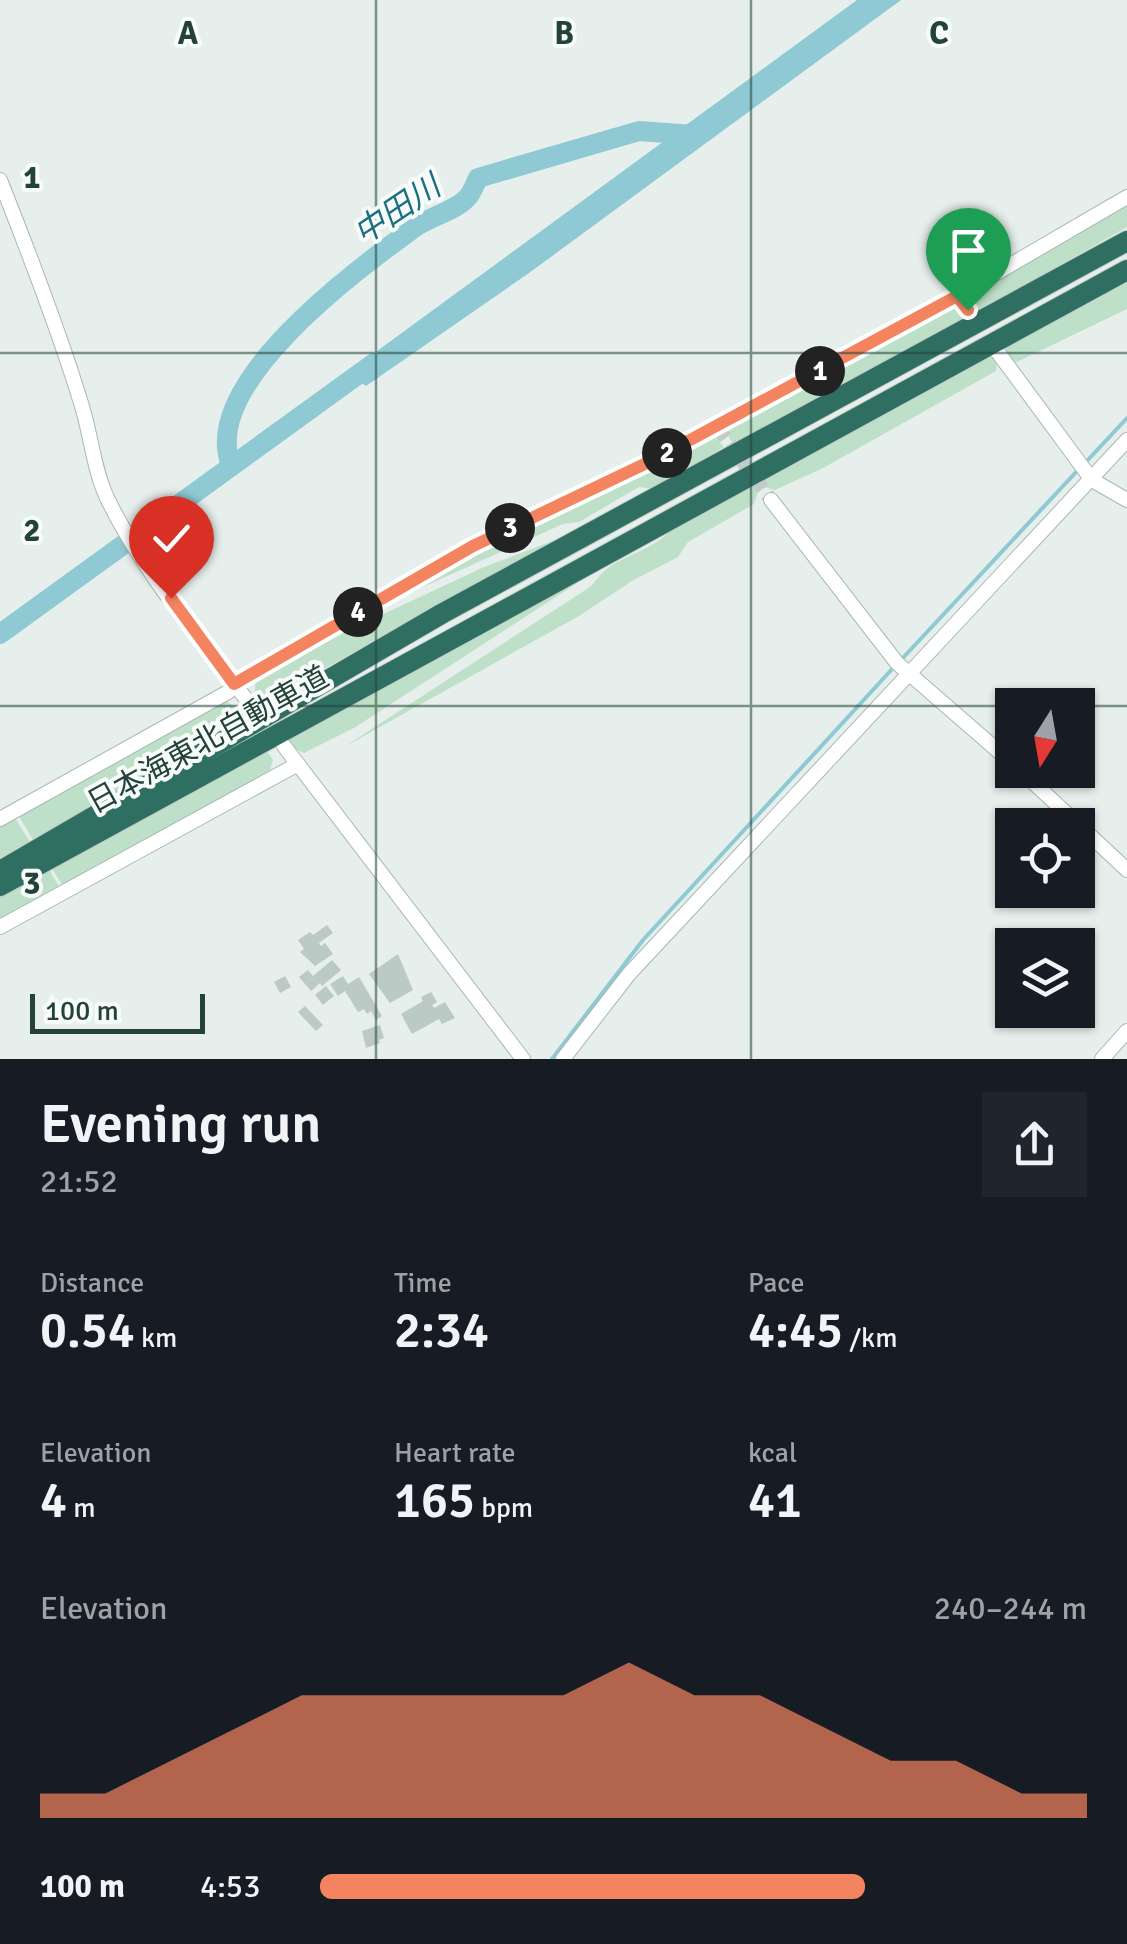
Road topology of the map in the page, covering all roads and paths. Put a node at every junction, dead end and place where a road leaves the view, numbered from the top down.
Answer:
1 (0, 180) edge
2 (1127, 197) edge
3 (1122, 243) edge
4 (1127, 270) edge
5 (957, 296) junction
6 (968, 310) dead end
7 (996, 350) dead end
8 (1127, 440) edge
9 (1092, 480) junction
10 (771, 500) tunnel mouth
11 (1127, 500) edge
12 (908, 674) junction
13 (234, 684) junction
14 (250, 704) dead end
15 (284, 746) dead end
16 (995, 748) edge
17 (298, 764) junction
18 (1039, 788) edge
19 (0, 820) edge
20 (1127, 870) edge
21 (0, 871) edge
22 (0, 886) edge
23 (0, 926) edge
24 (1127, 1032) edge
25 (523, 1059) edge
26 (563, 1059) edge
27 (1102, 1059) edge

1 - 13 street
2 - 5 street
3 - 21 highway, 日本海東北自動車道
4 - 22 highway, 日本海東北自動車道
5 - 6 street
5 - 13 street
7 - 9 street
8 - 9 street
9 - 11 street
9 - 12 street
10 - 12 street
12 - 16 street
12 - 26 street
13 - 14 street
13 - 19 street
15 - 17 street
17 - 23 street
17 - 25 street
18 - 20 street
24 - 27 street

